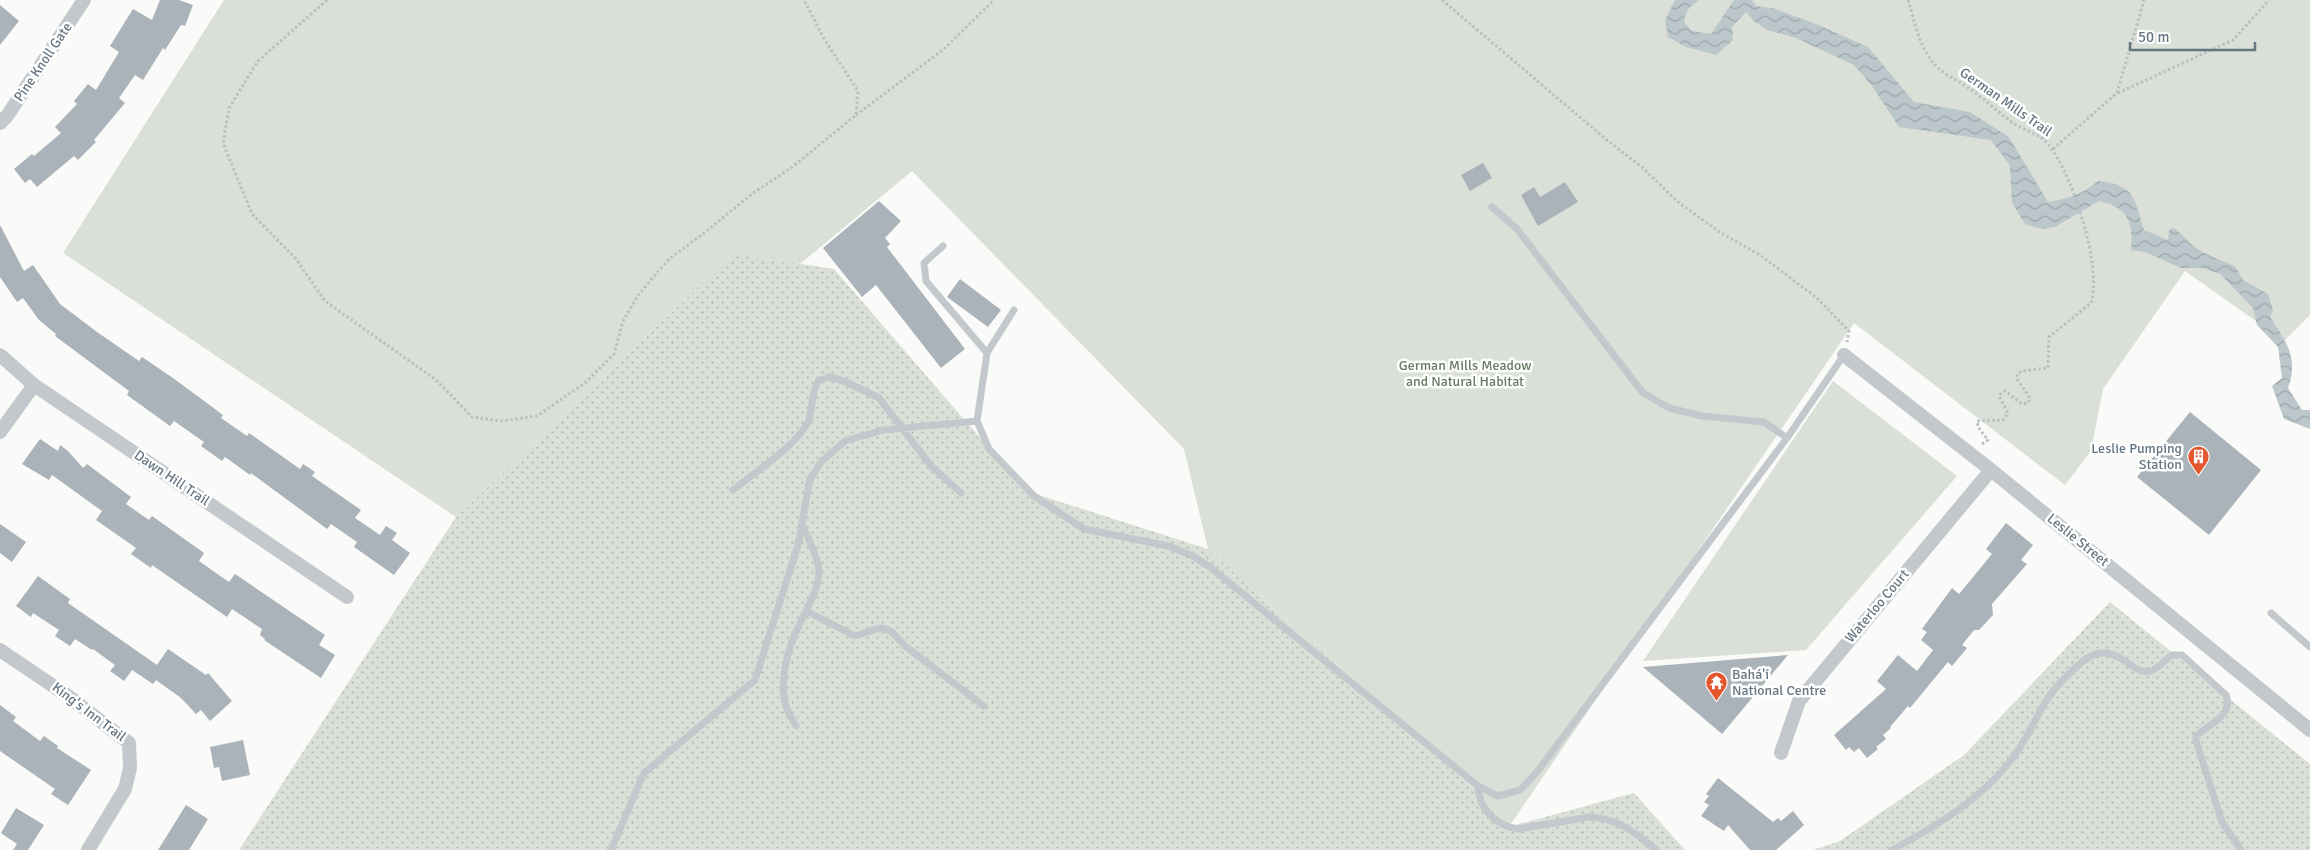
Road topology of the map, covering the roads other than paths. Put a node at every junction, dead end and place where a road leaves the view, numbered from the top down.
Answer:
1 (84, 0) edge
2 (0, 123) edge
3 (1492, 207) dead end
4 (943, 246) dead end
5 (1014, 310) dead end
6 (987, 353) junction
7 (0, 355) edge
8 (1844, 355) joint
9 (34, 385) junction
10 (976, 421) junction
11 (901, 428) junction
12 (0, 432) edge
13 (1787, 438) junction
14 (1991, 470) junction
15 (733, 490) dead end
16 (961, 493) dead end
17 (802, 525) junction
18 (347, 597) dead end
19 (806, 611) junction
20 (2272, 613) dead end
21 (2310, 646) edge
22 (0, 650) edge
23 (984, 706) dead end
24 (796, 726) dead end
25 (2310, 730) edge
26 (1781, 753) dead end
27 (1478, 786) junction
28 (88, 850) edge
29 (612, 850) edge
30 (1656, 850) edge
31 (1892, 850) edge
32 (2241, 850) edge

1 - 2 street, Pine Knoll Gate
3 - 13 lane
4 - 6 lane
5 - 6 lane
6 - 10 lane
7 - 9 street, Dawn Hill Trail
8 - 13 lane
8 - 14 street, Leslie Street
9 - 12 street
9 - 18 street, Dawn Hill Trail
10 - 11 lane
10 - 27 lane
11 - 15 lane
11 - 16 lane
11 - 17 lane
13 - 27 lane
14 - 25 street, Leslie Street
14 - 26 street, Waterloo Court
17 - 19 lane
17 - 29 lane
19 - 23 lane
19 - 24 lane
20 - 21 lane
22 - 28 street, King's Inn Trail
27 - 30 lane
31 - 32 lane

